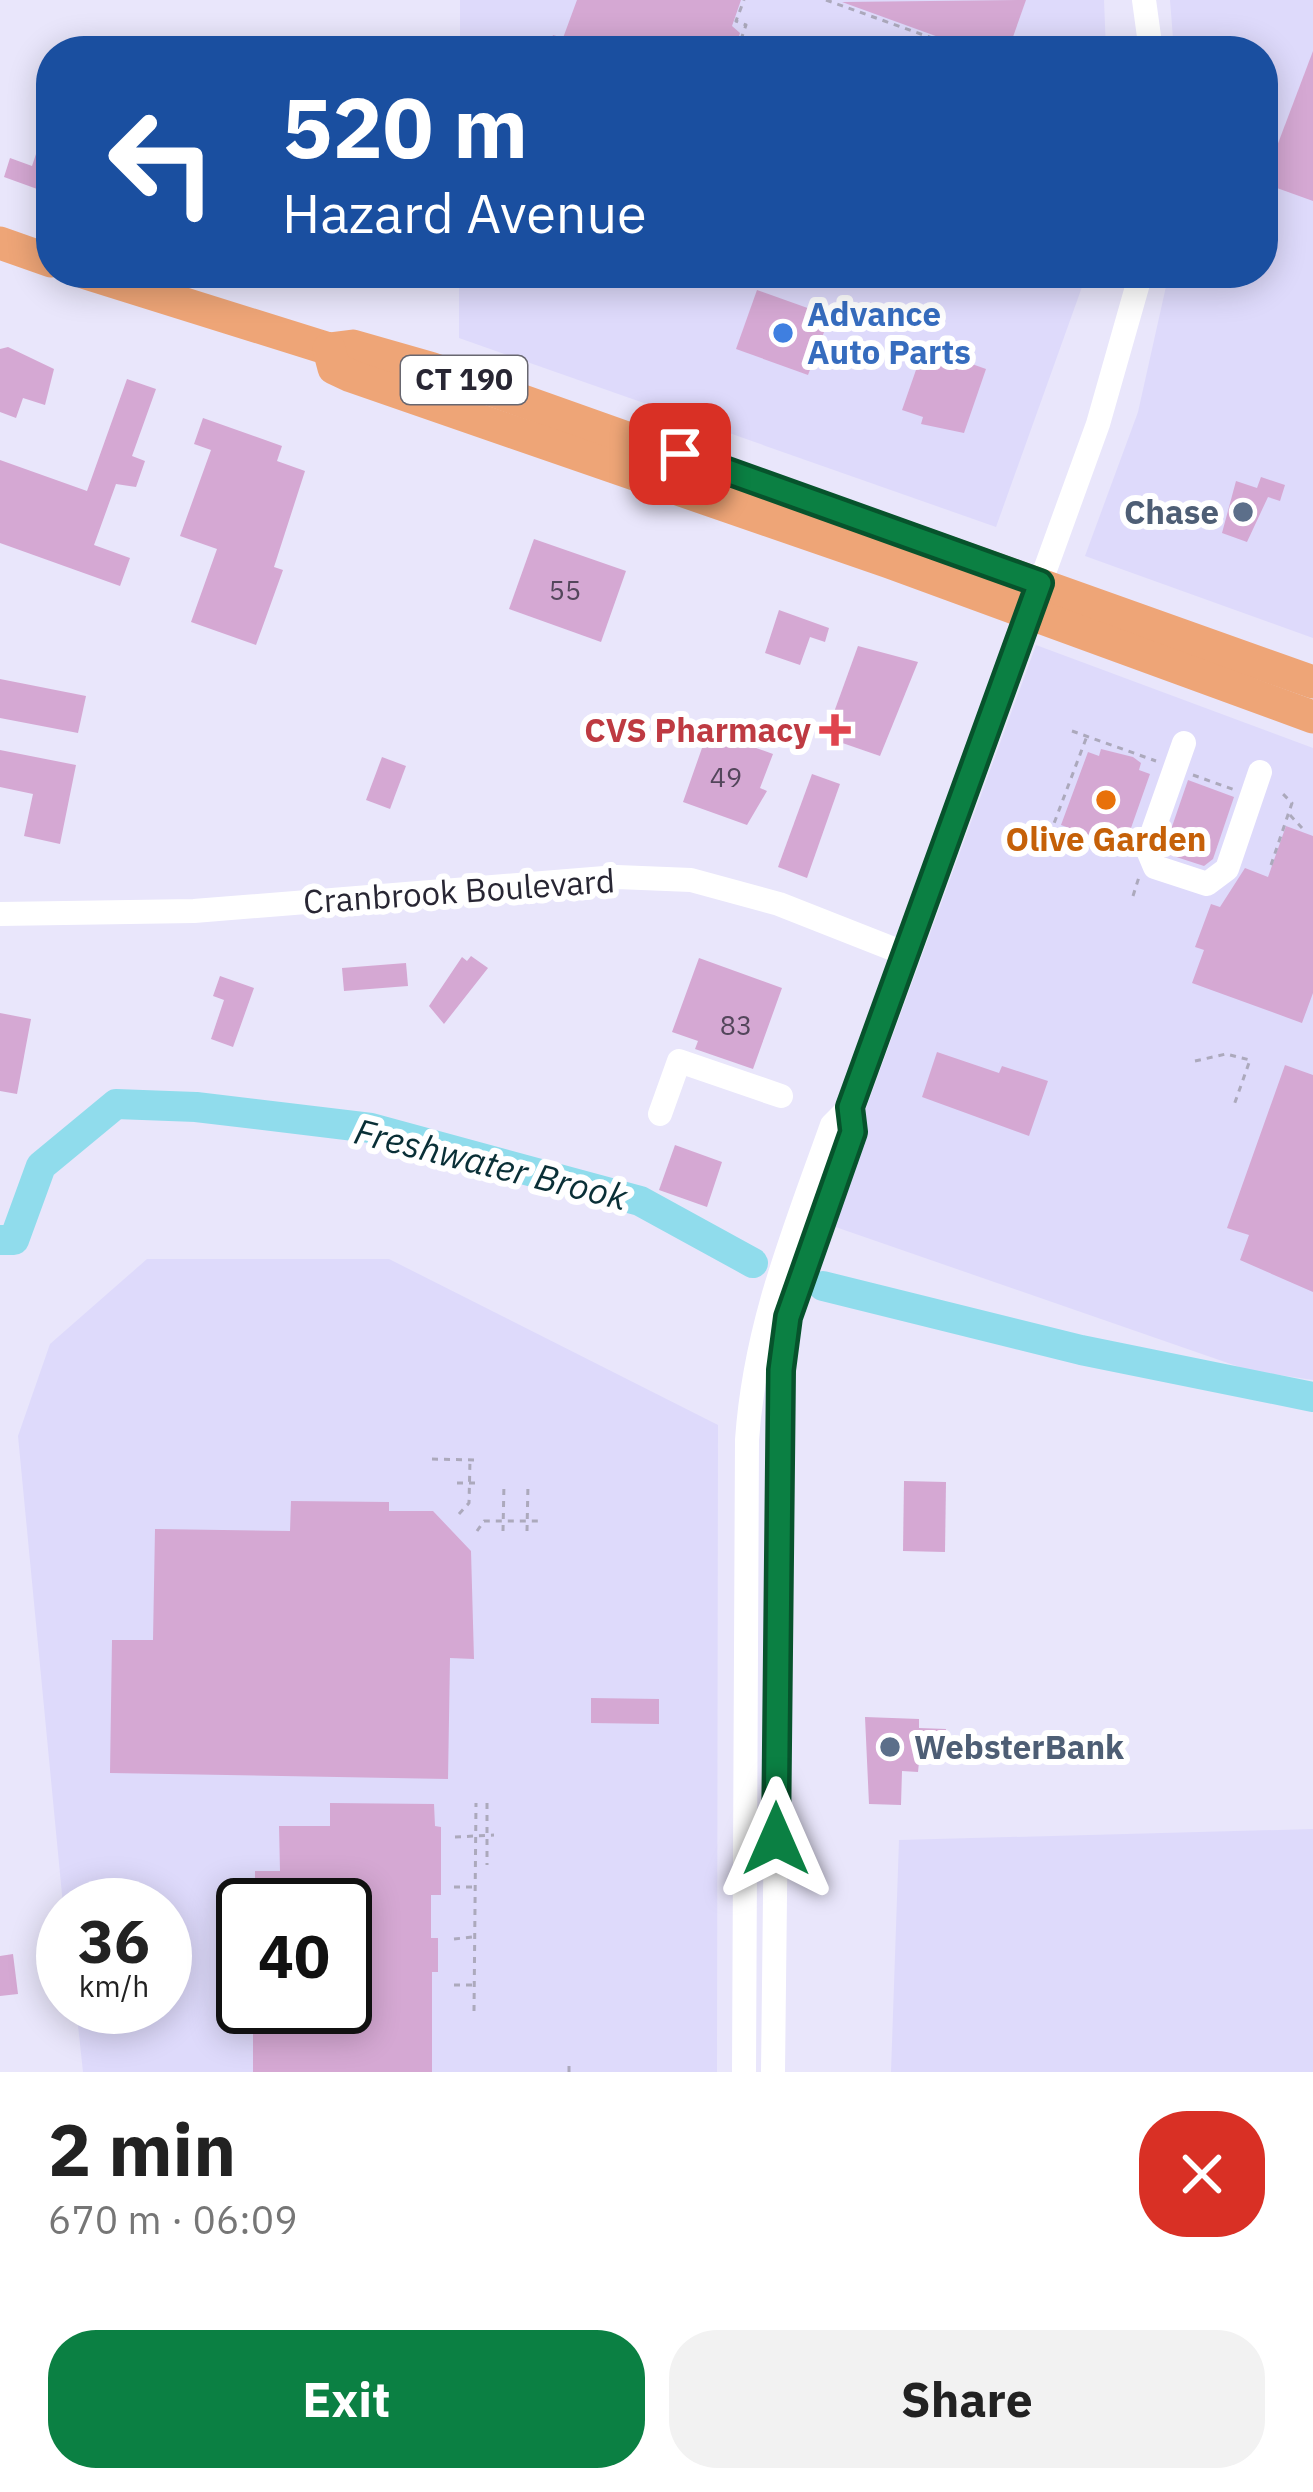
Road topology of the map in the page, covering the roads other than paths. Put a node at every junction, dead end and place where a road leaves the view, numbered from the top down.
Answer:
1 (1144, 0) edge
2 (1149, 36) edge
3 (0, 243) edge
4 (36, 256) edge
5 (133, 288) edge
6 (1137, 288) edge
7 (329, 350) junction
8 (596, 425) junction
9 (524, 435) junction
10 (1035, 598) junction
11 (1313, 682) edge
12 (1313, 717) edge
13 (1184, 743) dead end
14 (1261, 772) dead end
15 (0, 914) edge
16 (906, 954) junction
17 (781, 1096) dead end
18 (850, 1107) junction
19 (660, 1114) dead end
20 (746, 1619) junction
21 (775, 1619) junction
22 (744, 2072) edge
23 (773, 2072) edge

1 - 2 street
3 - 4 main road
5 - 7 main road, CT 190
6 - 10 street
7 - 8 main road, CT 190
7 - 9 main road, CT 190
8 - 9 main road
8 - 10 main road, CT 190
9 - 10 main road, CT 190
10 - 11 main road, CT 190
10 - 12 main road, CT 190
10 - 16 street
13 - 14 street
15 - 16 street, Cranbrook Boulevard
16 - 18 street
17 - 19 street
18 - 20 street
18 - 21 street
20 - 21 street
20 - 22 street
21 - 23 street

